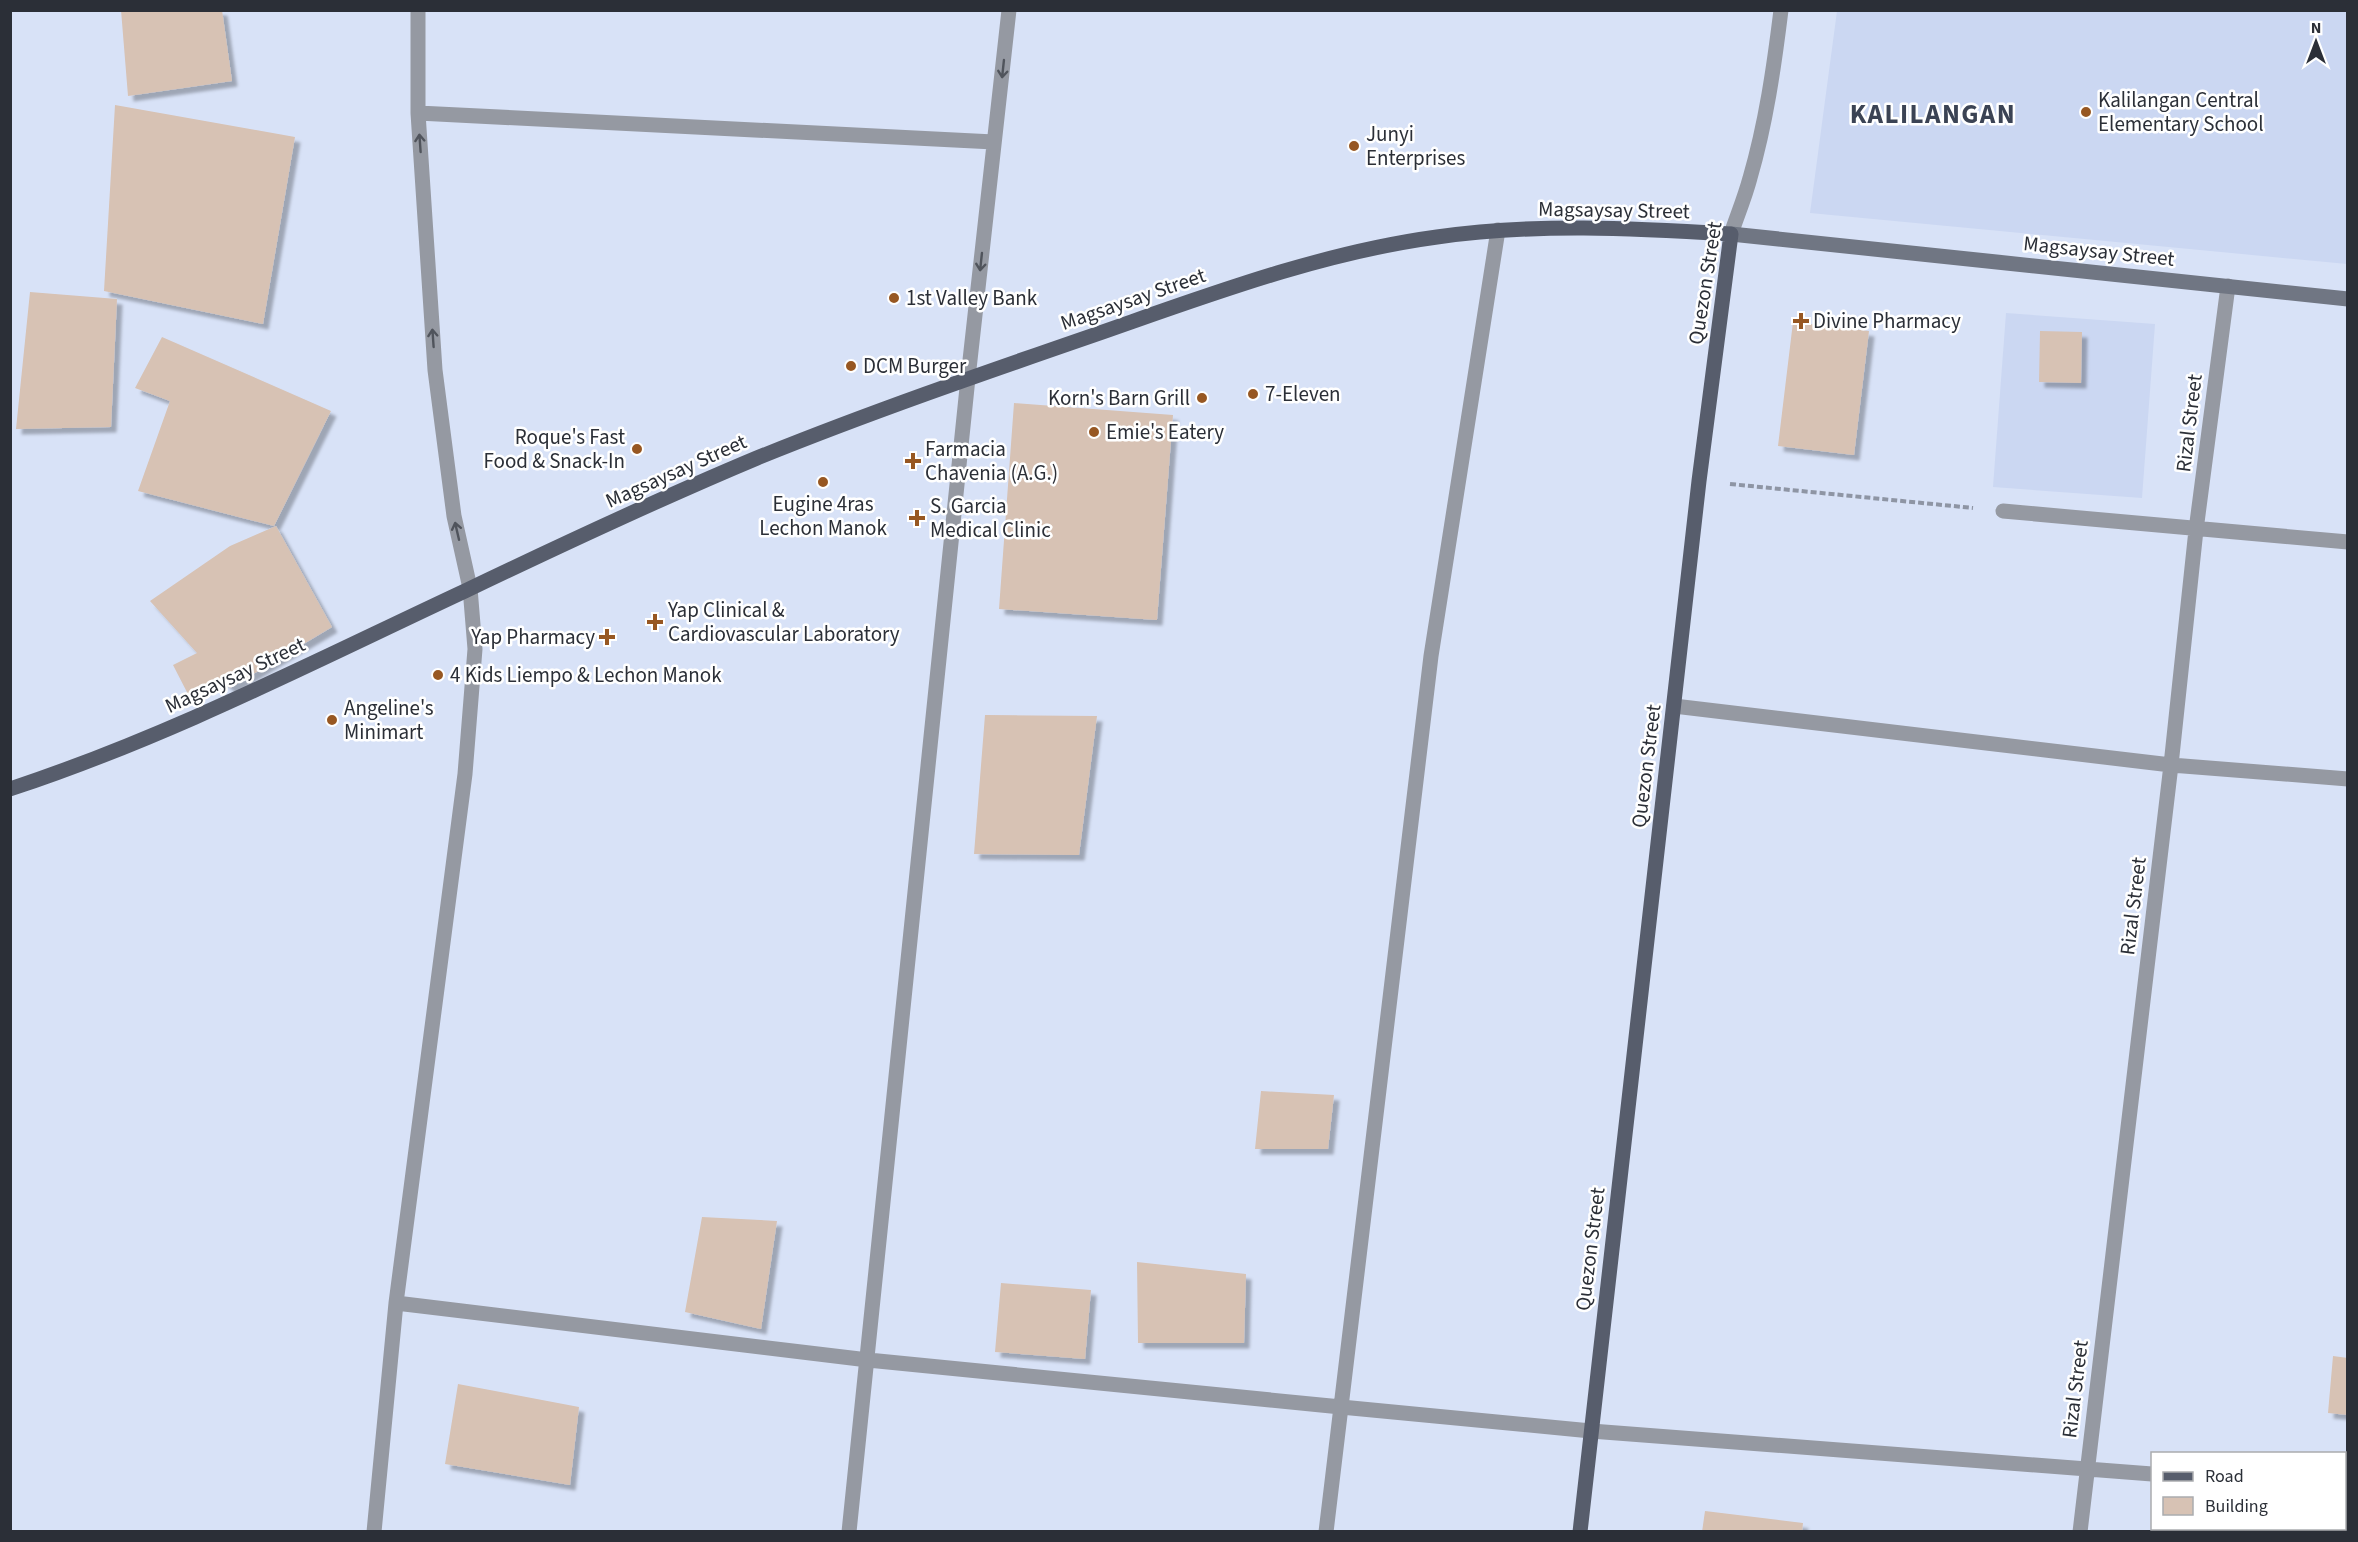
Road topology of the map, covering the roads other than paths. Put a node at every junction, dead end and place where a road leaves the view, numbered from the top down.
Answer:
1 (418, 10) edge
2 (1009, 10) edge
3 (1781, 10) edge
4 (418, 113) junction
5 (994, 142) junction
6 (1498, 230) junction
7 (1731, 234) junction
8 (2228, 286) junction
9 (2348, 299) edge
10 (968, 378) junction
11 (2003, 511) road end
12 (2196, 530) junction
13 (2348, 542) edge
14 (470, 588) junction
15 (1674, 706) junction
16 (2170, 765) junction
17 (2348, 779) edge
18 (10, 789) edge
19 (396, 1303) junction
20 (868, 1360) junction
21 (1341, 1407) junction
22 (1591, 1431) junction
23 (2087, 1468) junction
24 (2151, 1474) edge
25 (374, 1532) edge
26 (849, 1532) edge
27 (1326, 1532) edge
28 (1580, 1532) edge
29 (2080, 1532) edge

1 - 4 street
2 -> 5 street
3 - 7 street, Quezon Street
4 - 5 street
14 -> 4 street
5 -> 10 street
6 - 7 main road, Magsaysay Street
6 - 10 main road, Magsaysay Street
6 - 21 street
7 - 8 main road, Magsaysay Street
7 - 15 main road, Quezon Street
8 - 9 main road, Magsaysay Street
8 - 12 street, Rizal Street
10 - 14 main road, Magsaysay Street
10 - 20 street
11 - 12 street
12 - 13 street
12 - 16 street, Rizal Street
14 - 18 main road, Magsaysay Street
14 - 19 street
15 - 16 street
15 - 22 main road, Quezon Street
16 - 17 street
16 - 23 street, Rizal Street
19 - 20 street
19 - 25 street
20 - 21 street
20 - 26 street
21 - 22 street
21 - 27 street
22 - 23 street
22 - 28 main road, Quezon Street
23 - 24 street
23 - 29 street, Rizal Street

